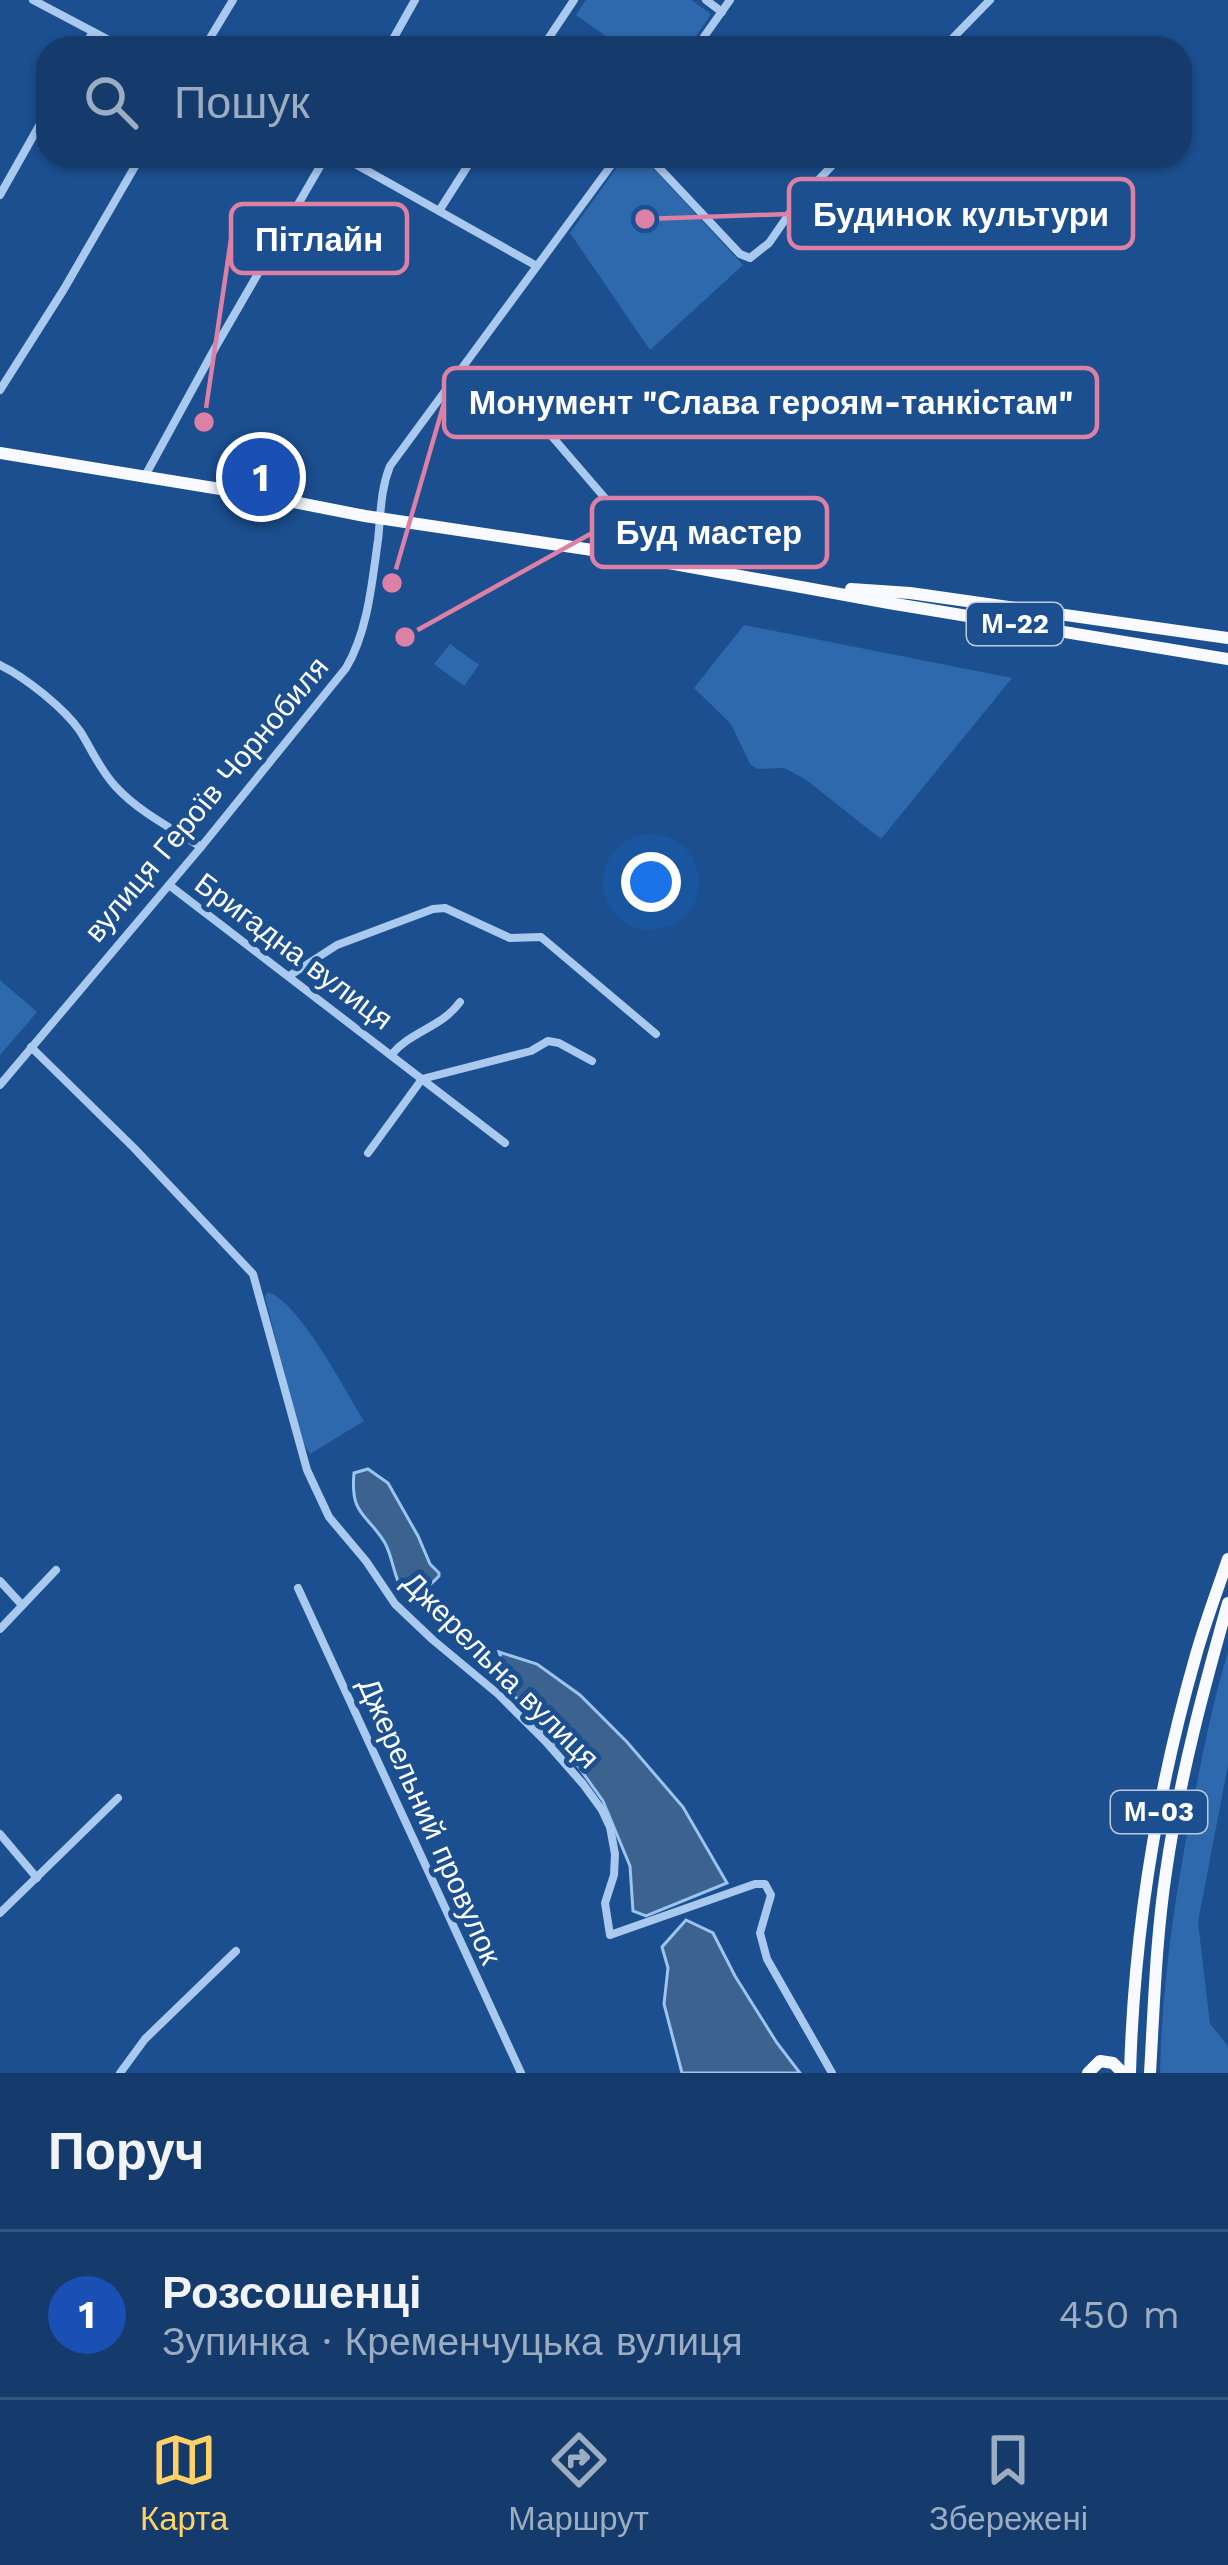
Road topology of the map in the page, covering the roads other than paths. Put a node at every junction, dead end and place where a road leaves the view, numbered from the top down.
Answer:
1 (34, 0) edge
2 (233, 0) edge
3 (415, 0) edge
4 (574, 0) edge
5 (706, 0) edge
6 (730, 0) edge
7 (990, 0) edge
8 (722, 12) junction
9 (93, 32) junction
10 (90, 36) edge
11 (101, 36) edge
12 (211, 36) edge
13 (395, 36) edge
14 (550, 36) edge
15 (705, 36) edge
16 (955, 36) edge
17 (36, 131) edge
18 (134, 168) edge
19 (319, 168) edge
20 (362, 168) edge
21 (466, 168) edge
22 (609, 168) edge
23 (659, 168) edge
24 (830, 168) edge
25 (0, 195) edge
26 (439, 211) junction
27 (536, 266) junction
28 (0, 390) edge
29 (537, 419) dead end
30 (0, 453) edge
31 (145, 476) junction
32 (380, 518) junction
33 (620, 554) junction
34 (802, 586) junction
35 (1228, 638) edge
36 (1228, 659) edge
37 (0, 665) edge
38 (201, 847) junction
39 (169, 885) junction
40 (289, 976) junction
41 (460, 1002) dead end
42 (656, 1034) dead end
43 (31, 1048) junction
44 (391, 1055) junction
45 (592, 1061) dead end
46 (422, 1079) junction
47 (0, 1085) edge
48 (505, 1143) dead end
49 (368, 1153) dead end
50 (1228, 1559) edge
51 (56, 1570) dead end
52 (0, 1581) edge
53 (298, 1588) dead end
54 (1228, 1603) edge
55 (22, 1605) junction
56 (0, 1629) edge
57 (118, 1798) dead end
58 (0, 1834) edge
59 (37, 1878) junction
60 (0, 1913) edge
61 (236, 1951) dead end
62 (120, 2073) edge
63 (521, 2073) edge
64 (832, 2073) edge
65 (1088, 2073) edge
66 (1126, 2073) edge
67 (1150, 2073) edge

1 - 9 street
2 - 12 street
3 - 13 street
4 - 14 street
5 - 8 street
6 - 8 street
7 - 16 street
8 - 15 street
9 - 10 street
9 - 11 street
17 - 25 street
18 - 28 street
19 - 31 street
20 - 26 street
21 - 26 street
22 - 27 street, вулиця Героїв Чорнобиля
23 - 24 street
26 - 27 street
27 - 32 street, вулиця Героїв Чорнобиля
29 - 33 street
30 - 31 highway, М-22
31 - 32 highway, М-22
32 - 33 highway, М-22
32 - 38 street, вулиця Героїв Чорнобиля
33 - 34 highway, М-22
34 - 35 highway, М-22
34 - 36 highway, М-22
37 - 38 street
38 - 39 street, вулиця Героїв Чорнобиля
39 - 40 street, Бригадна вулиця
39 - 43 street, вулиця Героїв Чорнобиля
40 - 42 street
40 - 44 street, Бригадна вулиця
41 - 44 street, Бригадна вулиця
43 - 47 street, вулиця Героїв Чорнобиля
43 - 64 street, Джерельна вулиця
44 - 46 street, Бригадна вулиця
45 - 46 street
46 - 48 street, Бригадна вулиця
46 - 49 street
50 - 66 highway, М-03
51 - 55 street
52 - 55 street
53 - 63 street, Джерельний провулок
54 - 67 highway, М-03
55 - 56 street
57 - 59 street
58 - 59 street
59 - 60 street
61 - 62 street
65 - 66 highway

